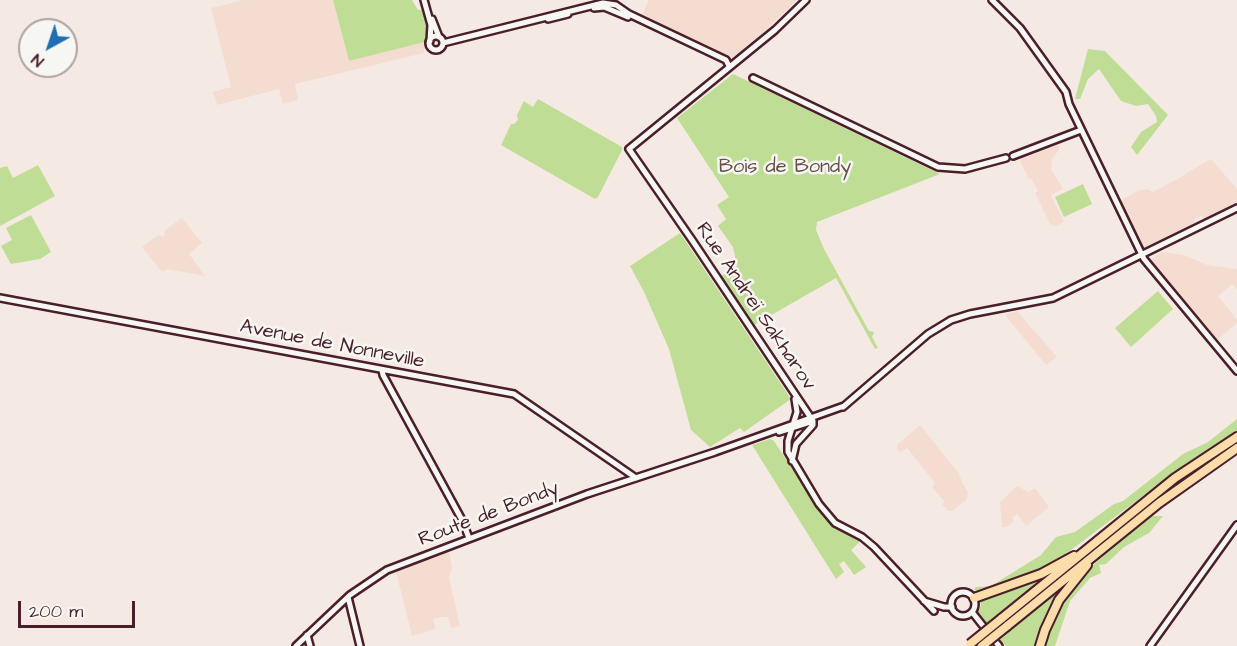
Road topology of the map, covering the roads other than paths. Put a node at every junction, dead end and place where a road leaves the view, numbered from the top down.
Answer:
1 (806, 0) edge
2 (992, 0) edge
3 (425, 2) edge
4 (439, 37) junction
5 (430, 41) junction
6 (443, 43) junction
7 (729, 66) junction
8 (753, 78) dead end
9 (1081, 130) junction
10 (1013, 156) dead end
11 (1006, 158) dead end
12 (645, 173) junction
13 (1237, 208) edge
14 (1141, 254) junction
15 (0, 298) edge
16 (382, 370) junction
17 (1237, 371) edge
18 (812, 420) junction
19 (795, 427) junction
20 (810, 430) junction
21 (1237, 437) edge
22 (1237, 448) edge
23 (792, 461) junction
24 (636, 478) junction
25 (1237, 525) edge
26 (472, 537) junction
27 (1078, 555) junction
28 (1091, 557) junction
29 (348, 597) junction
30 (974, 598) junction
31 (923, 600) junction
32 (952, 607) junction
33 (934, 611) dead end
34 (972, 612) junction
35 (1004, 623) junction
36 (307, 635) junction
37 (969, 645) edge
38 (296, 646) edge
39 (310, 646) edge
40 (360, 646) edge
41 (982, 646) edge
42 (999, 646) edge
43 (1040, 646) edge
44 (1150, 646) edge

1 - 7 street
2 - 9 street
3 - 4 street
3 - 5 street
4 - 5 street
4 - 6 street
5 - 6 street
6 - 7 street
7 - 12 street, Rue Andreï Sakharov
8 - 11 street
9 - 10 street
9 - 14 street
12 - 18 street, Rue Andreï Sakharov
12 - 19 street, Rue Andreï Sakharov
13 - 14 street
14 - 17 street
14 - 18 street, Route de Bondy
15 - 16 street, Avenue de Nonneville
16 - 24 street, Avenue de Nonneville
16 - 26 street
18 - 19 street, Route de Bondy
18 - 20 street, Rue Andreï Sakharov
19 - 20 street
19 - 23 street, Rue Andreï Sakharov
19 - 24 street, Route de Bondy
20 - 23 street, Rue Andreï Sakharov
21 - 27 highway
22 - 28 highway
23 - 31 street
24 - 26 street, Route de Bondy
25 - 44 street
26 - 29 street, Route de Bondy
27 - 30 highway
27 - 35 highway
28 - 35 highway
28 - 43 highway
29 - 36 street, Route de Bondy
29 - 40 street
30 - 32 street
30 - 34 street
31 - 32 street
31 - 33 street
32 - 34 street
34 - 42 street
35 - 37 highway, bridge
35 - 41 highway, bridge
36 - 38 street, Route de Bondy
36 - 39 street

